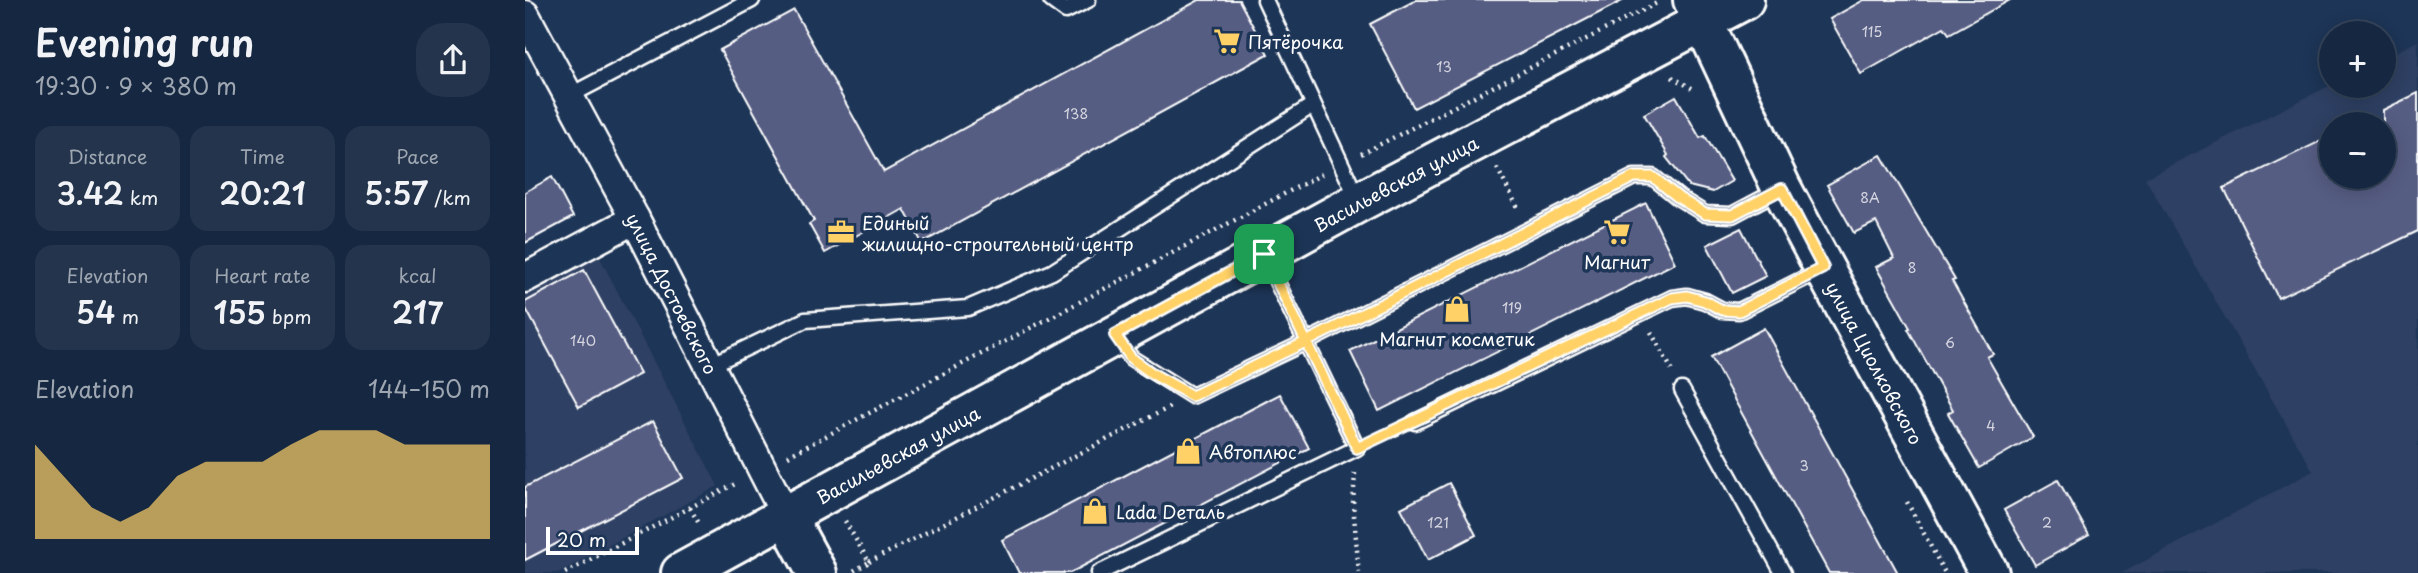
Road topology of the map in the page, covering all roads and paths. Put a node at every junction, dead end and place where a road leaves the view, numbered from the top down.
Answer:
1 (752, 0) edge
2 (1051, 0) edge
3 (1088, 0) edge
4 (1265, 0) edge
5 (1663, 0) edge
6 (1744, 0) edge
7 (1698, 10) edge
8 (525, 15) edge
9 (1664, 72) dead end
10 (569, 96) junction
11 (1699, 99) dead end
12 (1313, 105) junction
13 (1493, 161) dead end
14 (1341, 165) junction
15 (1782, 189) junction
16 (1514, 201) dead end
17 (1359, 202) junction
18 (635, 219) junction
19 (1264, 254) junction
20 (1823, 268) junction
21 (525, 278) edge
22 (1641, 313) junction
23 (1115, 335) junction
24 (1306, 342) junction
25 (711, 366) junction
26 (1682, 390) joint
27 (1192, 396) junction
28 (1415, 422) joint
29 (1357, 448) junction
30 (763, 470) junction
31 (1907, 501) dead end
32 (786, 516) junction
33 (869, 562) dead end
34 (565, 573) edge
35 (681, 573) edge
36 (817, 573) edge
37 (1099, 573) edge
38 (1359, 573) edge
39 (1783, 573) edge
40 (1945, 573) edge
41 (1989, 573) edge

1 - 10 lane
2 - 3 lane
4 - 12 lane
5 - 14 path
6 - 7 main road, Васильевская улица
7 - 15 main road, улица Циолковского
7 - 17 main road, Васильевская улица
8 - 10 street, улица Достоевского
9 - 11 path
10 - 18 street, улица Достоевского
12 - 14 lane
12 - 25 lane
13 - 16 path
14 - 17 lane
14 - 30 path
15 - 20 main road, улица Циолковского
15 - 24 lane
17 - 19 main road, Васильевская улица
18 - 21 street
18 - 25 street, улица Достоевского
19 - 23 main road, Васильевская улица
19 - 24 lane
20 - 22 lane
20 - 41 main road, улица Циолковского
22 - 26 path
22 - 28 lane
23 - 27 lane
23 - 32 main road, Васильевская улица
24 - 27 lane
24 - 29 lane
25 - 30 street, улица Достоевского
26 - 39 lane
27 - 33 path
28 - 29 path
29 - 37 lane
29 - 38 path
30 - 32 street, улица Достоевского
30 - 34 path
31 - 40 path
32 - 35 main road, Васильевская улица
32 - 36 main road, улица Достоевского

